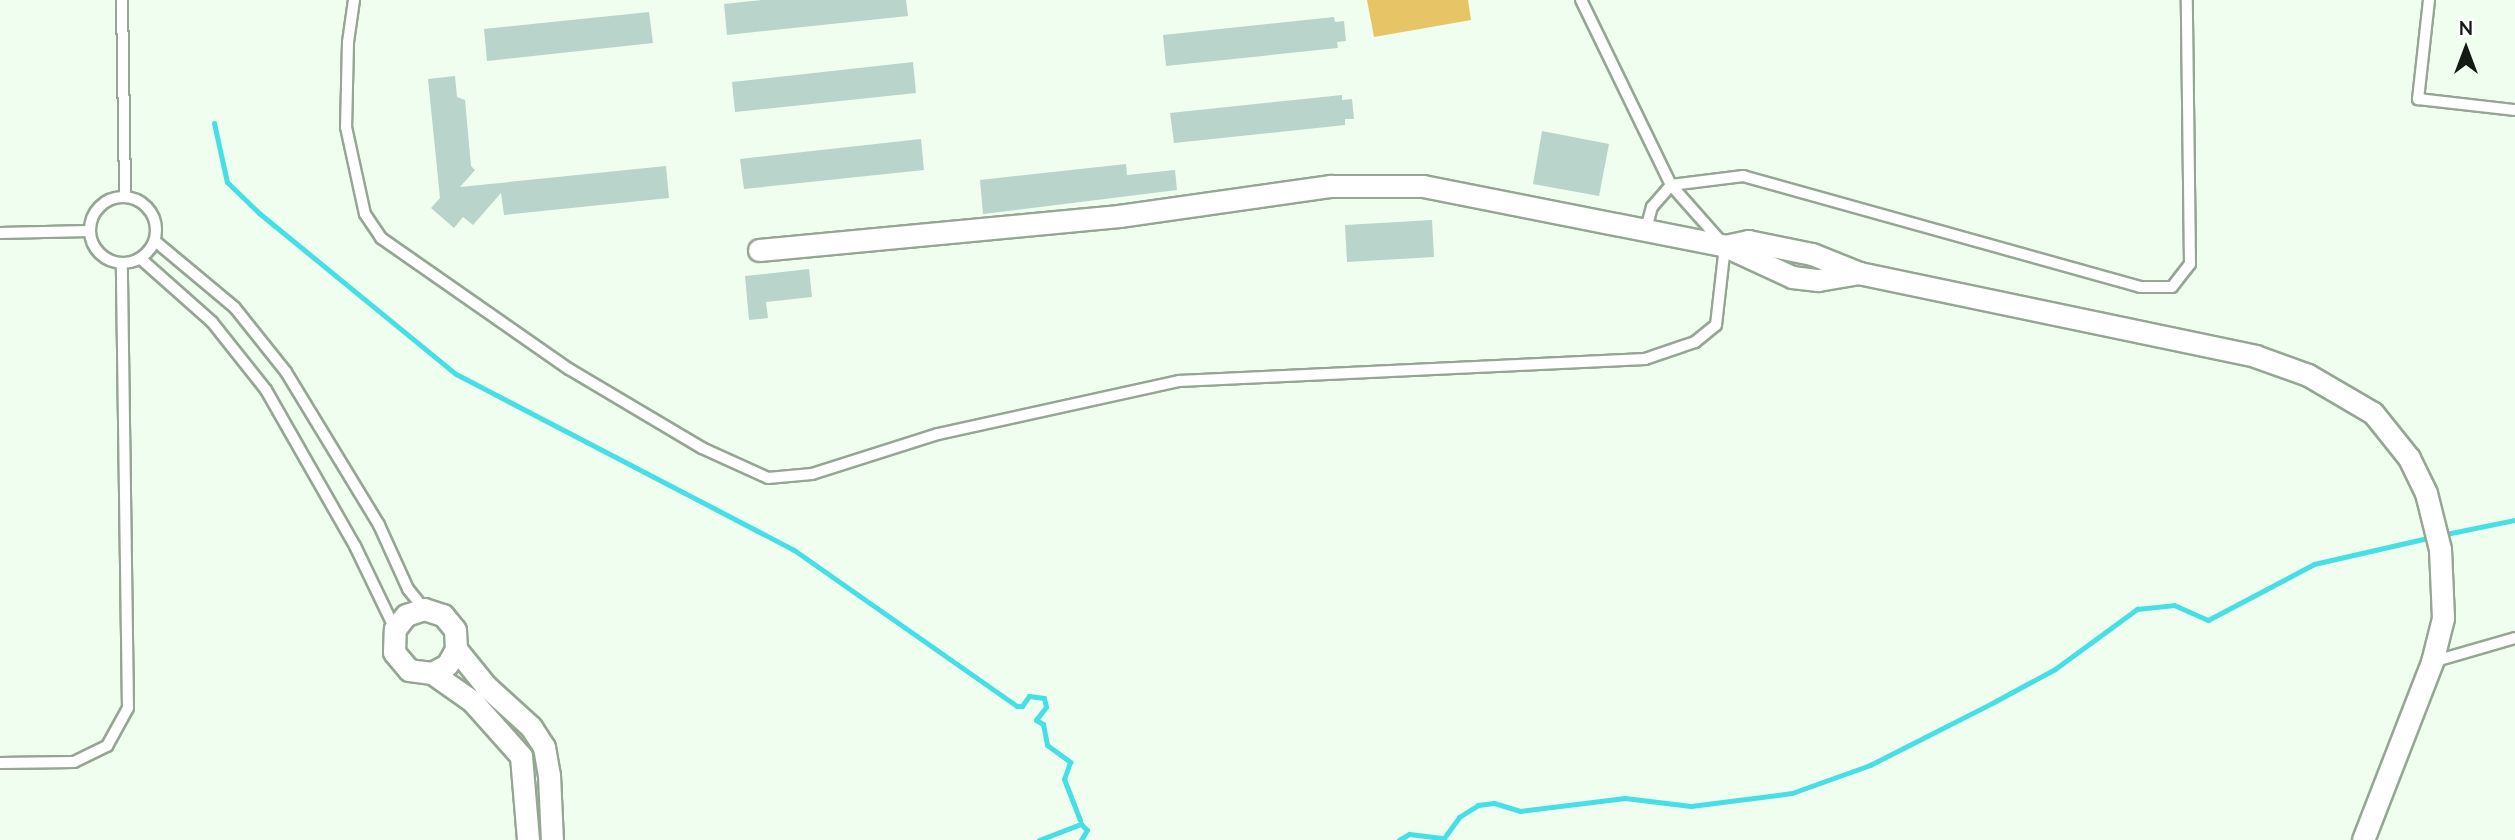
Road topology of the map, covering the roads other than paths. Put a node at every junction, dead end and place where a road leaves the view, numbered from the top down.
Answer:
1 (122, 0) edge
2 (354, 0) edge
3 (1581, 0) edge
4 (2187, 0) edge
5 (2430, 0) edge
6 (2515, 110) edge
7 (1671, 185) junction
8 (125, 196) junction
9 (1646, 229) junction
10 (89, 232) junction
11 (0, 233) edge
12 (155, 241) junction
13 (1725, 246) junction
14 (759, 250) dead end
15 (141, 259) junction
16 (122, 264) junction
17 (424, 609) junction
18 (395, 629) junction
19 (2515, 638) edge
20 (456, 649) junction
21 (2432, 662) junction
22 (432, 673) junction
23 (544, 747) junction
24 (521, 756) junction
25 (0, 763) edge
26 (528, 840) edge
27 (552, 840) edge
28 (2363, 840) edge

1 - 8 lane
2 - 13 lane
3 - 7 lane
4 - 7 lane
5 - 6 lane
7 - 9 lane
7 - 13 lane
8 - 10 lane
8 - 12 lane
9 - 13 street
9 - 14 street
10 - 11 lane
10 - 16 lane
12 - 15 lane
12 - 17 lane
13 - 21 street
15 - 16 lane
15 - 18 lane
16 - 25 lane
17 - 18 street
17 - 20 street
18 - 22 street
19 - 21 lane
20 - 22 street
20 - 23 street
21 - 28 street
22 - 24 street
23 - 24 street
23 - 27 street
24 - 26 street

